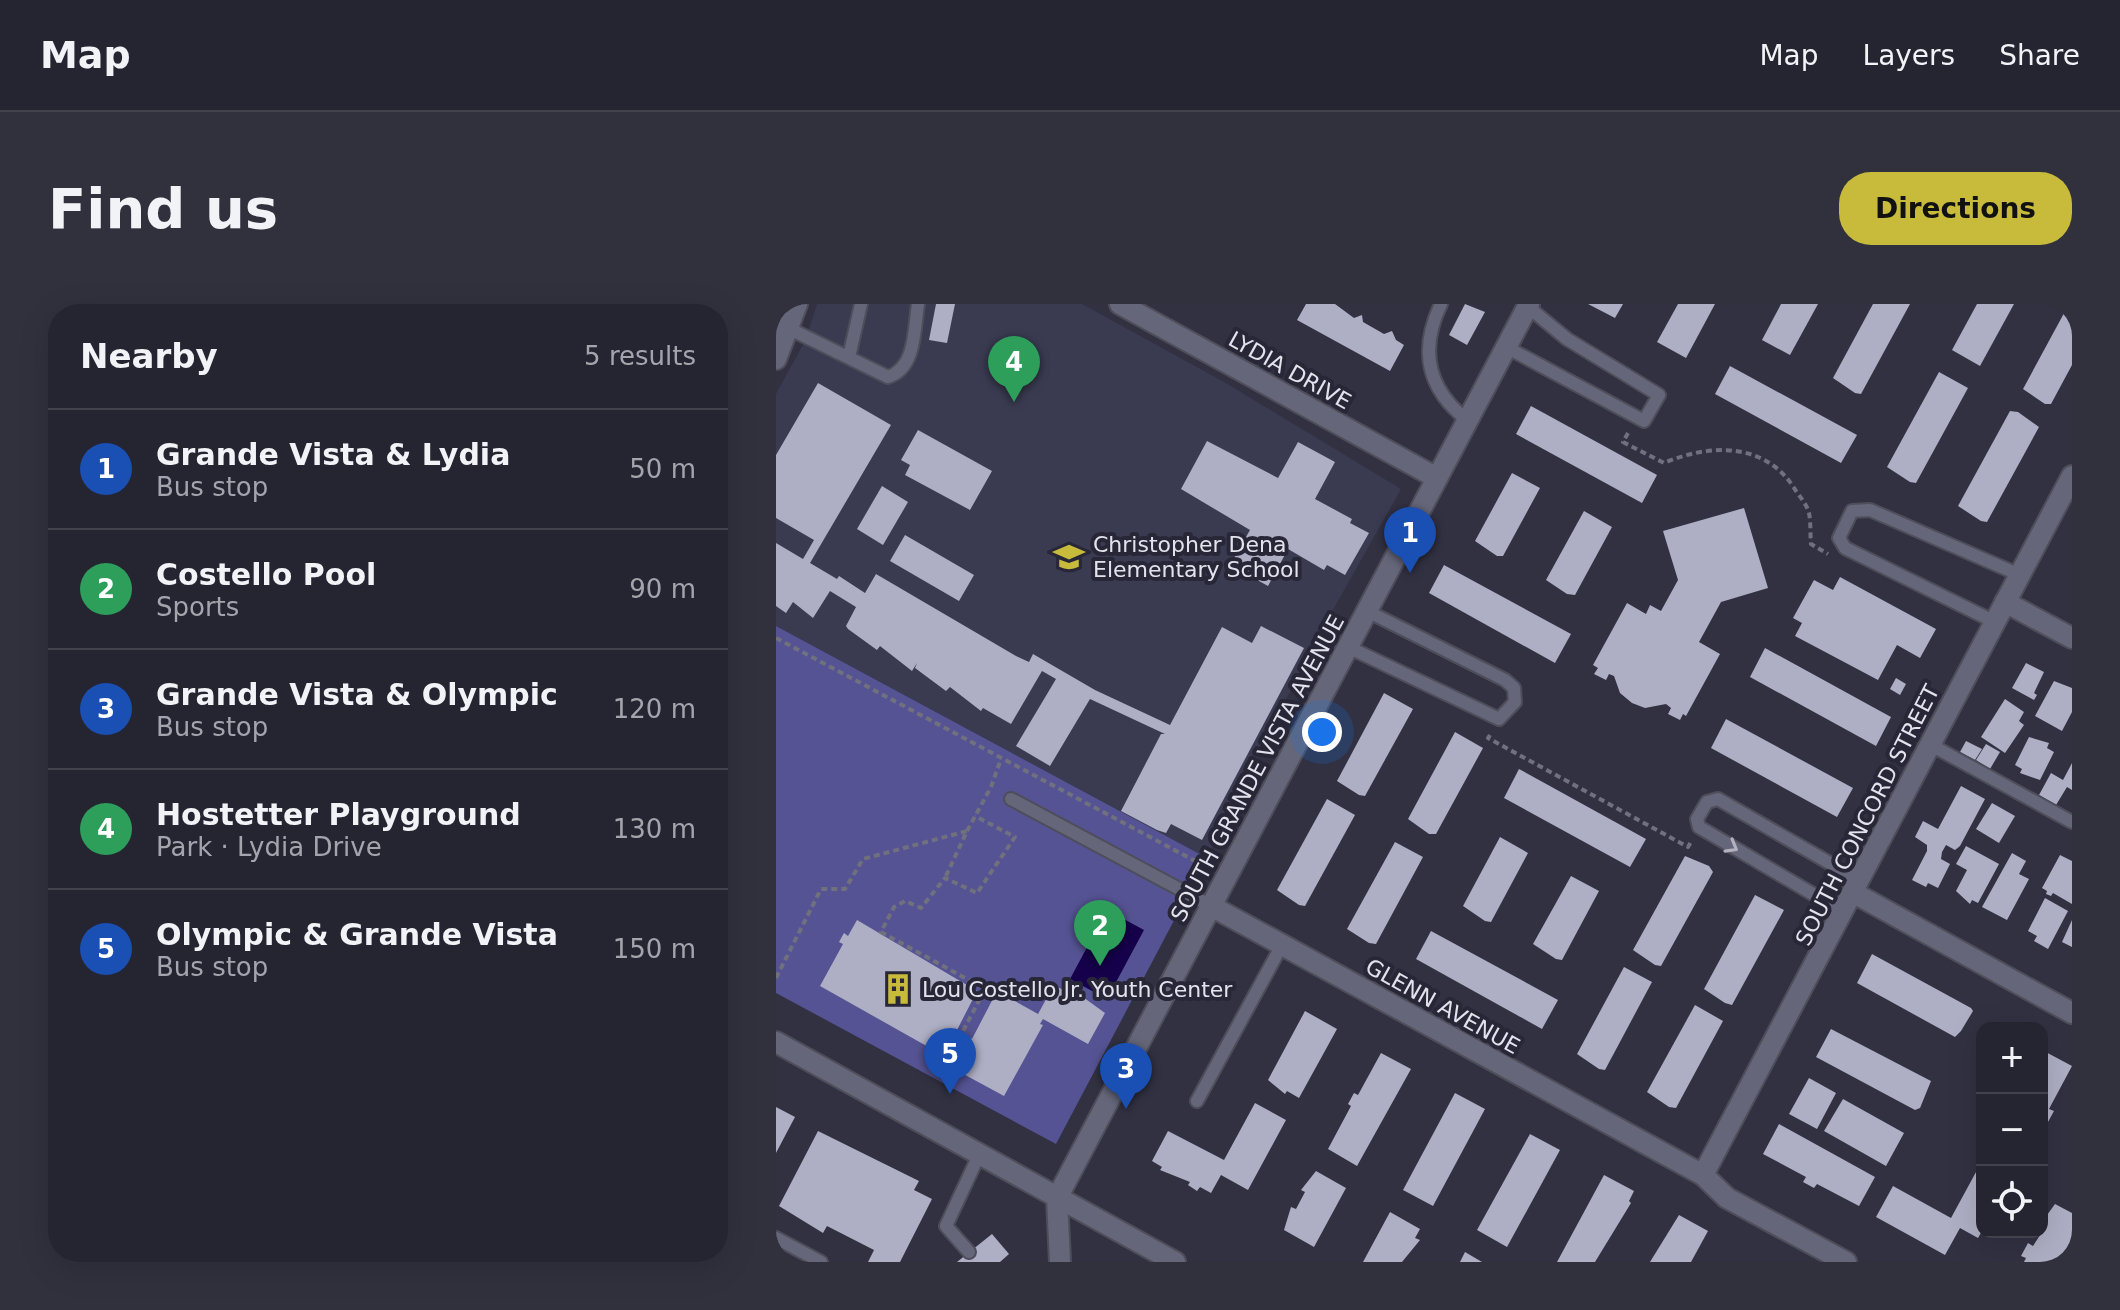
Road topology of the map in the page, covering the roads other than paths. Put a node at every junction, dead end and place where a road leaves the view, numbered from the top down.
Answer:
1 (861, 304) edge
2 (918, 304) edge
3 (1120, 304) edge
4 (1441, 304) edge
5 (795, 305) edge
6 (1528, 305) edge
7 (790, 329) junction
8 (1506, 347) junction
9 (849, 357) junction
10 (776, 359) edge
11 (1467, 420) junction
12 (2072, 476) edge
13 (1437, 478) junction
14 (2020, 575) junction
15 (2005, 602) junction
16 (1367, 611) junction
17 (1995, 622) junction
18 (2072, 638) edge
19 (1348, 647) junction
20 (1931, 745) junction
21 (1011, 799) dead end
22 (2072, 822) edge
23 (1858, 887) junction
24 (1211, 906) junction
25 (1845, 913) junction
26 (1282, 945) junction
27 (2072, 1013) edge
28 (776, 1042) edge
29 (1197, 1101) dead end
30 (979, 1155) junction
31 (1703, 1175) junction
32 (1057, 1198) junction
33 (776, 1238) edge
34 (969, 1252) dead end
35 (821, 1262) edge
36 (1060, 1262) edge
37 (1175, 1262) edge
38 (1846, 1262) edge

1 - 9 lane
2 - 9 lane
3 - 13 street, LYDIA DRIVE
4 - 11 lane
5 - 7 street
6 - 8 street, SOUTH GRANDE VISTA AVENUE
6 - 8 lane
7 - 9 lane
7 - 10 street
8 - 11 street, SOUTH GRANDE VISTA AVENUE
11 - 13 street, SOUTH GRANDE VISTA AVENUE
12 - 14 street, SOUTH CONCORD STREET
13 - 16 street, SOUTH GRANDE VISTA AVENUE
14 - 15 street, SOUTH CONCORD STREET
14 - 17 lane
15 - 17 street, SOUTH CONCORD STREET
15 - 18 street
16 - 19 street, SOUTH GRANDE VISTA AVENUE
16 - 19 lane
17 - 20 street, SOUTH CONCORD STREET
19 - 24 street, SOUTH GRANDE VISTA AVENUE
20 - 22 lane
20 - 23 street, SOUTH CONCORD STREET
21 - 24 lane, GLENN AVENUE
23 - 25 street, SOUTH CONCORD STREET
23 -> 25 lane
23 - 27 street
24 - 26 street, GLENN AVENUE
24 - 32 street, SOUTH GRANDE VISTA AVENUE
25 - 31 street, SOUTH CONCORD STREET
26 - 29 lane
26 - 31 street, GLENN AVENUE
28 - 30 street
30 - 32 street
30 - 34 lane
31 - 38 street, GLENN AVENUE
32 - 36 street
32 - 37 street
33 - 35 lane

